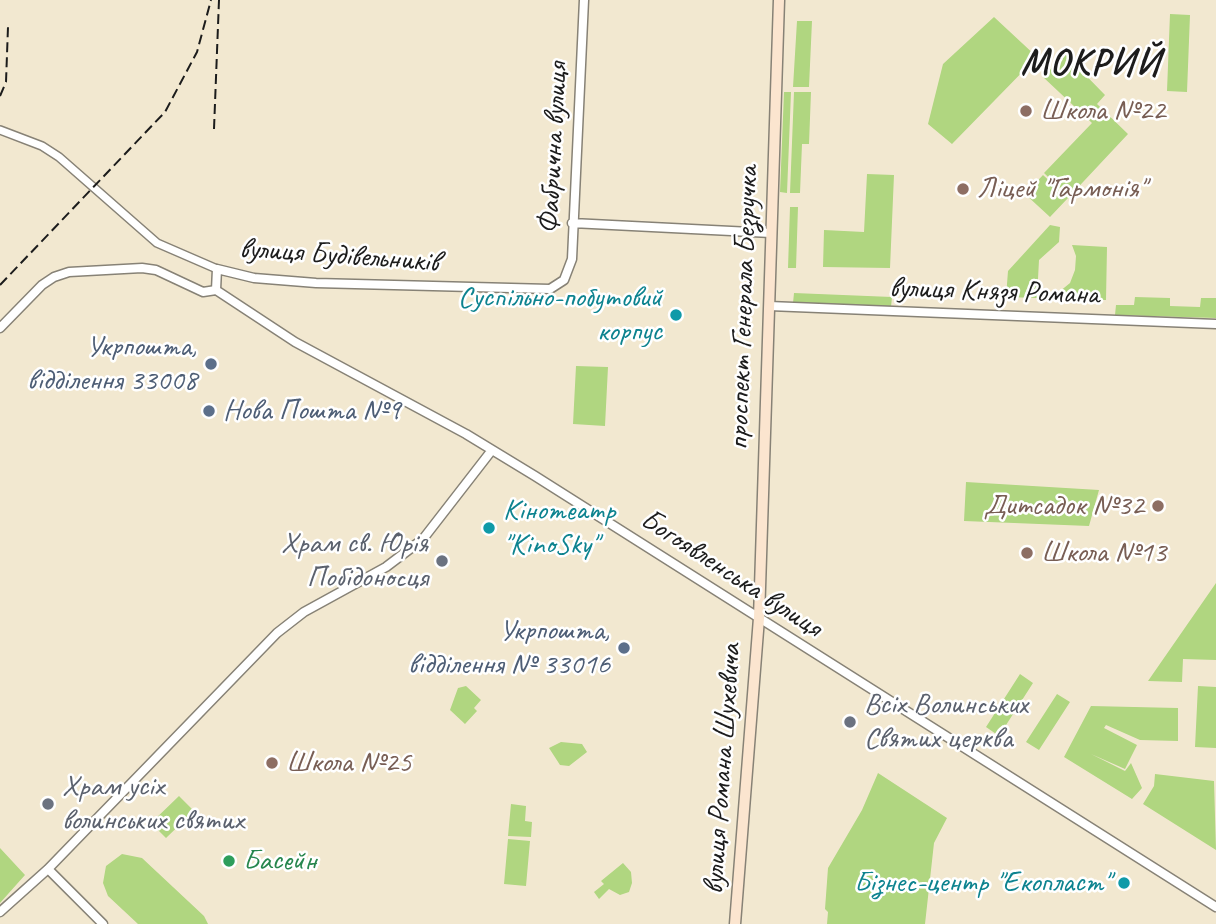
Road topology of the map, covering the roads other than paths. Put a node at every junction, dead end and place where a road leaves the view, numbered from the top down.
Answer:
1 (584, 0) edge
2 (779, 0) edge
3 (0, 130) edge
4 (572, 223) junction
5 (771, 233) junction
6 (217, 269) junction
7 (550, 289) joint
8 (216, 290) junction
9 (769, 306) junction
10 (1216, 324) edge
11 (0, 328) edge
12 (492, 450) junction
13 (759, 618) junction
14 (48, 870) junction
15 (1216, 907) edge
16 (0, 912) edge
17 (103, 924) edge
18 (735, 924) edge

1 - 4 street, Фабрична вулиця
2 - 5 main road, проспект Генерала Безручка
3 - 6 street, вулиця Будівельників
4 - 5 street
4 - 7 street, Фабрична вулиця
5 - 9 main road, проспект Генерала Безручка
6 - 7 street, вулиця Будівельників
6 - 8 street
8 - 11 street
8 - 12 street, Богоявленська вулиця
9 - 10 street, вулиця Князя Романа
9 - 13 main road, проспект Генерала Безручка
12 - 13 street, Богоявленська вулиця
12 - 14 street
13 - 15 street, Богоявленська вулиця
13 - 18 main road, вулиця Романа Шухевича
14 - 16 street
14 - 17 street

